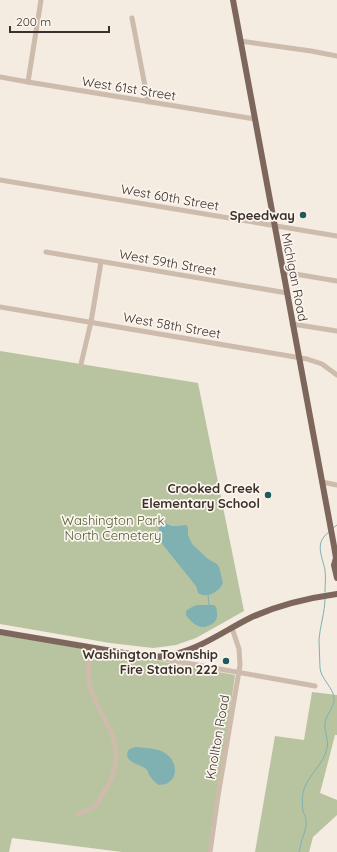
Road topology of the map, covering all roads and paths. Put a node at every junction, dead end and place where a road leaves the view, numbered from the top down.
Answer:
1 (41, 0) edge
2 (233, 0) edge
3 (132, 18) dead end
4 (240, 41) junction
5 (337, 56) edge
6 (0, 77) edge
7 (28, 82) junction
8 (148, 102) junction
9 (255, 119) junction
10 (0, 180) edge
11 (274, 226) junction
12 (337, 236) edge
13 (46, 252) dead end
14 (101, 262) junction
15 (283, 272) junction
16 (337, 281) edge
17 (287, 293) junction
18 (0, 307) edge
19 (91, 322) junction
20 (292, 324) junction
21 (337, 331) edge
22 (299, 358) junction
23 (81, 364) dead end
24 (337, 375) edge
25 (322, 482) junction
26 (337, 485) edge
27 (337, 559) edge
28 (337, 578) edge
29 (335, 594) edge
30 (232, 628) junction
31 (0, 632) edge
32 (91, 648) junction
33 (151, 657) junction
34 (239, 673) junction
35 (314, 686) dead end
36 (77, 814) dead end
37 (210, 852) edge

1 - 7 street
2 - 4 main road, Michigan Road
3 - 8 street
4 - 5 street
4 - 9 main road, Michigan Road
6 - 7 street, West 61st Street
7 - 8 street, West 61st Street
8 - 9 street, West 61st Street
9 - 11 main road, Michigan Road
10 - 11 street, West 60th Street
11 - 12 street, West 60th Street
11 - 15 main road, Michigan Road
13 - 14 street, West 59th Street
14 - 17 street, West 59th Street
14 - 19 street
15 - 16 street
15 - 17 main road, Michigan Road
17 - 20 main road, Michigan Road
18 - 19 street, West 58th Street
19 - 22 street, West 58th Street
19 - 23 street
20 - 21 street
20 - 22 main road, Michigan Road
22 - 24 street, West 58th Street
22 - 25 main road, Michigan Road
25 - 26 street
25 - 27 main road, Michigan Road
27 - 28 main road, Michigan Road
29 - 30 main road
30 - 33 main road
30 - 34 street, Knollton Road
31 - 32 main road
32 - 33 main road
32 - 36 street
33 - 34 street
34 - 35 street
34 - 37 street, Knollton Road

